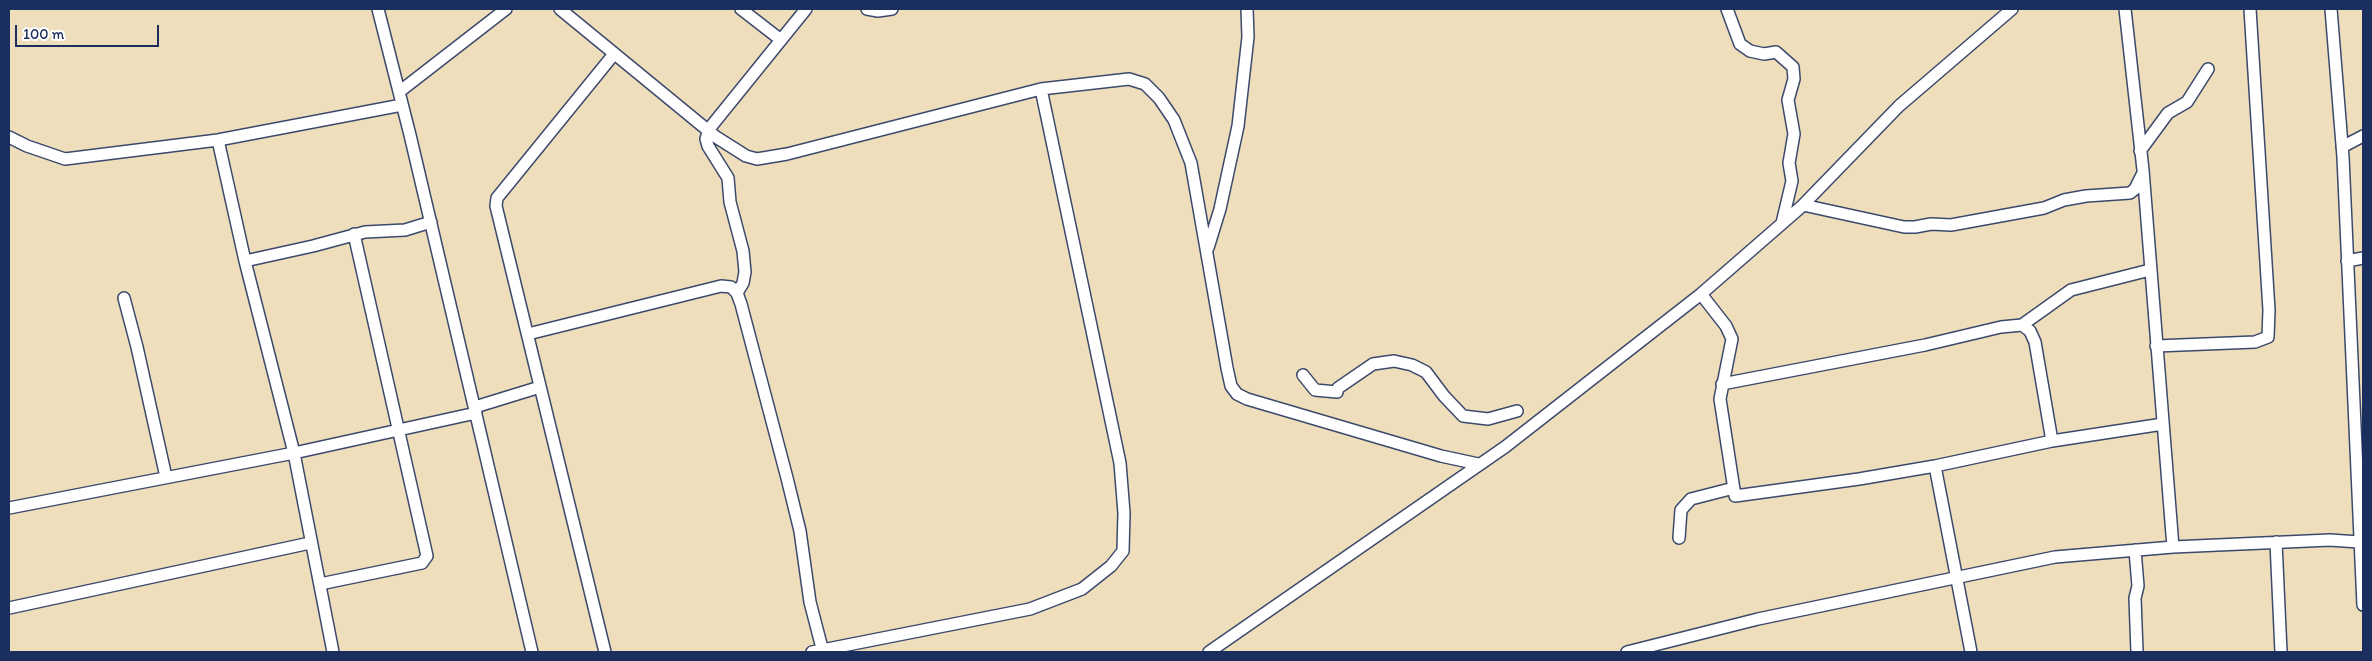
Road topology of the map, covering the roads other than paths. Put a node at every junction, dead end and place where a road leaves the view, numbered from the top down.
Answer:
1 (378, 9) edge
2 (506, 9) edge
3 (560, 9) edge
4 (741, 9) edge
5 (806, 9) edge
6 (867, 9) edge
7 (892, 9) edge
8 (1247, 9) edge
9 (1728, 9) edge
10 (2012, 9) edge
11 (2124, 9) edge
12 (2250, 9) edge
13 (2331, 9) edge
14 (781, 40) junction
15 (614, 54) junction
16 (2208, 69) dead end
17 (1041, 89) junction
18 (399, 92) junction
19 (402, 105) junction
20 (709, 129) junction
21 (2363, 136) edge
22 (9, 137) edge
23 (218, 140) junction
24 (2342, 147) junction
25 (2140, 151) junction
26 (2142, 170) junction
27 (1803, 204) junction
28 (431, 222) junction
29 (1782, 223) junction
30 (354, 234) junction
31 (1207, 251) junction
32 (2363, 258) edge
33 (245, 261) junction
34 (2347, 261) junction
35 (2150, 270) junction
36 (737, 293) junction
37 (1701, 294) junction
38 (124, 298) dead end
39 (2022, 326) junction
40 (528, 334) junction
41 (2156, 346) junction
42 (1302, 375) dead end
43 (1722, 384) junction
44 (540, 387) junction
45 (475, 410) junction
46 (1517, 411) dead end
47 (2163, 424) junction
48 (399, 428) junction
49 (2052, 441) junction
50 (294, 452) junction
51 (1478, 464) junction
52 (1935, 466) junction
53 (166, 477) junction
54 (1734, 488) junction
55 (9, 508) edge
56 (1679, 538) dead end
57 (2276, 542) junction
58 (2359, 542) junction
59 (310, 543) junction
60 (2173, 547) junction
61 (2135, 550) junction
62 (1957, 577) junction
63 (320, 584) junction
64 (2363, 605) edge
65 (9, 608) edge
66 (819, 651) edge
67 (333, 652) edge
68 (532, 652) edge
69 (605, 652) edge
70 (1209, 652) edge
71 (1627, 652) edge
72 (1971, 652) edge
73 (2137, 652) edge
74 (2281, 652) edge

1 - 18 street
2 - 18 street
3 - 15 street
4 - 14 street
5 - 14 street
6 - 7 street
8 - 31 street
9 - 29 street
10 - 27 street
11 - 25 street
12 - 41 street
13 - 24 street
14 - 20 street
15 - 20 street
15 - 40 street
16 - 25 street
17 - 20 street
17 - 31 street
17 - 66 street
18 - 19 street
19 - 23 street
19 - 28 street
20 - 36 street
21 - 24 street
22 - 23 street
23 - 33 street
24 - 34 street
25 - 26 street
26 - 27 street
26 - 35 street
27 - 29 street
28 - 30 street
28 - 45 street
29 - 37 street
30 - 33 street
30 - 48 street
31 - 51 street
32 - 34 street
33 - 50 street
34 - 58 street
35 - 39 street
35 - 41 street
36 - 40 street
36 - 66 street
37 - 43 street
37 - 51 street
38 - 53 street
39 - 43 street
39 - 49 street
40 - 44 street
41 - 47 street
42 - 46 street
43 - 54 street
44 - 45 street
44 - 69 street
45 - 48 street
45 - 68 street
47 - 49 street
47 - 60 street
48 - 50 street
48 - 63 street
49 - 52 street
50 - 53 street
50 - 59 street
51 - 70 street
52 - 54 street
52 - 62 street
53 - 55 street
54 - 56 street
57 - 58 street
57 - 60 street
57 - 74 street
58 - 64 street
59 - 63 street
59 - 65 street
60 - 61 street
61 - 62 street
61 - 73 street
62 - 71 street
62 - 72 street
63 - 67 street

